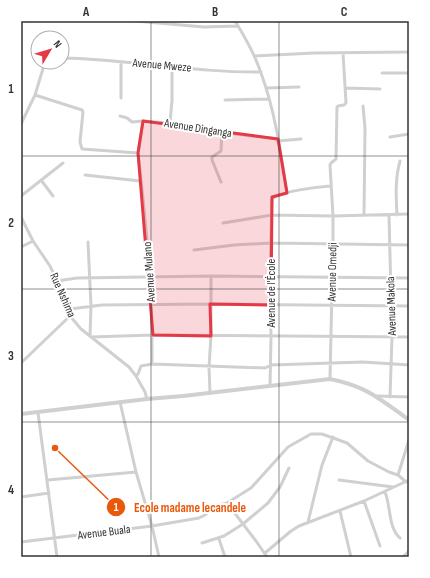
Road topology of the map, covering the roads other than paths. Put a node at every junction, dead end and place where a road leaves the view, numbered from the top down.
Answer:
1 (135, 21) edge
2 (235, 21) edge
3 (238, 26) junction
4 (409, 52) edge
5 (343, 53) junction
6 (254, 56) junction
7 (70, 59) edge
8 (121, 62) junction
9 (172, 66) junction
10 (43, 70) edge
11 (261, 72) junction
12 (382, 72) dead end
13 (409, 73) edge
14 (299, 87) dead end
15 (266, 88) junction
16 (345, 88) junction
17 (380, 89) dead end
18 (35, 95) junction
19 (121, 98) dead end
20 (269, 99) junction
21 (225, 100) dead end
22 (363, 106) dead end
23 (120, 116) dead end
24 (22, 118) edge
25 (143, 121) junction
26 (170, 123) junction
27 (21, 124) edge
28 (222, 131) junction
29 (409, 134) edge
30 (390, 137) dead end
31 (301, 139) dead end
32 (278, 140) junction
33 (138, 153) junction
34 (400, 161) dead end
35 (63, 163) dead end
36 (85, 175) dead end
37 (41, 180) junction
38 (140, 181) junction
39 (221, 182) dead end
40 (330, 186) junction
41 (287, 193) junction
42 (21, 196) edge
43 (53, 196) dead end
44 (409, 214) edge
45 (272, 215) junction
46 (389, 215) junction
47 (397, 215) junction
48 (333, 216) junction
49 (364, 216) junction
50 (21, 217) edge
51 (223, 223) dead end
52 (33, 241) junction
53 (88, 242) dead end
54 (271, 243) junction
55 (333, 244) junction
56 (391, 245) junction
57 (409, 245) edge
58 (21, 247) edge
59 (194, 250) dead end
60 (211, 276) junction
61 (90, 277) junction
62 (150, 277) junction
63 (270, 277) junction
64 (332, 277) junction
65 (390, 278) junction
66 (409, 278) edge
67 (57, 280) junction
68 (210, 304) junction
69 (151, 305) junction
70 (271, 305) junction
71 (92, 306) junction
72 (332, 306) junction
73 (392, 306) junction
74 (409, 306) edge
75 (70, 309) junction
76 (70, 316) junction
77 (153, 335) junction
78 (90, 336) junction
79 (211, 336) junction
80 (271, 337) junction
81 (330, 337) junction
82 (392, 337) junction
83 (409, 337) edge
84 (21, 363) edge
85 (331, 363) junction
86 (152, 364) junction
87 (392, 364) junction
88 (270, 365) junction
89 (409, 365) edge
90 (209, 367) junction
91 (136, 376) junction
92 (330, 379) junction
93 (270, 385) junction
94 (210, 393) junction
95 (377, 396) junction
96 (390, 397) junction
97 (409, 397) edge
98 (147, 398) junction
99 (120, 402) junction
100 (38, 413) junction
101 (21, 414) edge
102 (409, 420) edge
103 (332, 437) junction
104 (409, 440) edge
105 (289, 468) dead end
106 (136, 472) junction
107 (398, 475) junction
108 (48, 480) junction
109 (339, 480) dead end
110 (407, 481) edge
111 (394, 488) junction
112 (385, 492) junction
113 (49, 493) junction
114 (21, 498) edge
115 (364, 501) junction
116 (227, 503) junction
117 (340, 511) junction
118 (308, 522) junction
119 (243, 524) junction
120 (152, 526) junction
121 (56, 538) junction
122 (400, 538) dead end
123 (219, 539) junction
124 (21, 542) edge
125 (202, 543) dead end
126 (380, 546) dead end
127 (409, 551) edge
128 (266, 555) edge
129 (57, 557) edge
130 (159, 557) edge
131 (225, 557) edge
132 (351, 557) edge
133 (403, 557) edge

1 - 3 street
2 - 3 street
3 - 6 street
4 - 5 street
5 - 6 street
5 - 16 street
6 - 11 street
7 - 8 street, Avenue Mweze
8 - 9 street, Avenue Mweze
8 - 19 street
9 - 11 street, Avenue Mweze
9 - 26 street
10 - 18 street
11 - 15 street
12 - 13 street
14 - 15 street
15 - 20 street
16 - 17 street
16 - 40 street, Avenue Omedji
18 - 24 street
18 - 33 street
20 - 21 street
20 - 32 street
22 - 49 street
23 - 25 street, Avenue Dinganga
24 - 27 street
25 - 26 street, Avenue Dinganga
25 - 33 street, Avenue Mulano
26 - 28 street, Avenue Dinganga
28 - 32 street, Avenue Dinganga
28 - 39 street
29 - 30 street
31 - 32 street, Avenue Dinganga
32 - 41 street
33 - 38 street, Avenue Mulano
34 - 47 street
35 - 37 street
36 - 38 street
37 - 42 street
37 - 43 street
38 - 62 street, Avenue Mulano
40 - 41 street
40 - 48 street, Avenue Omedji
41 - 45 street, Avenue de l'École
44 - 47 street
45 - 48 street
45 - 51 street
45 - 54 street, Avenue de l'École
46 - 47 street
46 - 49 street
46 - 56 street, Avenue Makola
48 - 49 street
48 - 55 street, Avenue Omedji
50 - 52 street, Rue Nshima
52 - 58 street
52 - 67 street, Rue Nshima
53 - 61 street
54 - 55 street
54 - 59 street
54 - 63 street, Avenue de l'École
55 - 56 street
55 - 64 street, Avenue Omedji
56 - 57 street
56 - 65 street, Avenue Makola
60 - 62 street
60 - 63 street
60 - 68 street
61 - 62 street
61 - 67 street
61 - 71 street
62 - 69 street, Avenue Mulano
63 - 64 street
63 - 70 street, Avenue de l'École
64 - 65 street
64 - 72 street, Avenue Omedji
65 - 66 street
65 - 73 street, Avenue Makola
67 - 75 street, Rue Nshima
68 - 69 street
68 - 70 street
68 - 79 street
69 - 71 street
69 - 77 street, Avenue Mulano
70 - 72 street
70 - 80 street, Avenue de l'École
71 - 75 street
71 - 78 street
72 - 73 street
72 - 81 street, Avenue Omedji
73 - 74 street
73 - 82 street, Avenue Makola
75 - 76 street, Rue Nshima
76 - 78 street, Rue Nshima
76 - 84 street
77 - 78 street
77 - 79 street
77 - 86 street, Avenue Mulano
78 - 91 street, Rue Nshima
79 - 80 street
79 - 90 street
80 - 81 street
80 - 88 street, Avenue de l'École
81 - 82 street
81 - 85 street, Avenue Omedji
82 - 83 street
82 - 87 street, Avenue Makola
85 - 87 street
85 - 88 street
85 - 92 street, Avenue Omedji
86 - 90 street
86 - 91 street
87 - 89 street
87 - 96 street, Avenue Makola
88 - 90 street
88 - 93 street, Avenue de l'École
90 - 94 street
91 - 98 street, Rue Nshima
92 - 93 street
92 - 95 street
93 - 94 street
94 - 98 street
95 - 96 street
95 - 102 street
96 - 97 street
98 - 99 street
99 - 100 street
99 - 106 street
100 - 101 street
100 - 108 street
103 - 107 street, Avenue Buala
103 - 116 street, Avenue Buala
103 - 118 street
104 - 107 street
105 - 119 street
106 - 108 street
106 - 120 street
107 - 110 street, Avenue Buala
108 - 113 street
109 - 111 street
110 - 111 street
111 - 112 street
112 - 115 street
112 - 122 street
113 - 114 street
113 - 121 street
115 - 117 street
115 - 126 street
116 - 119 street
116 - 120 street, Avenue Buala
117 - 118 street
117 - 132 street
118 - 128 street
119 - 123 street
119 - 128 street
120 - 121 street, Avenue Buala
120 - 130 street
121 - 124 street, Avenue Buala
121 - 129 street
123 - 125 street
123 - 131 street
127 - 133 street

